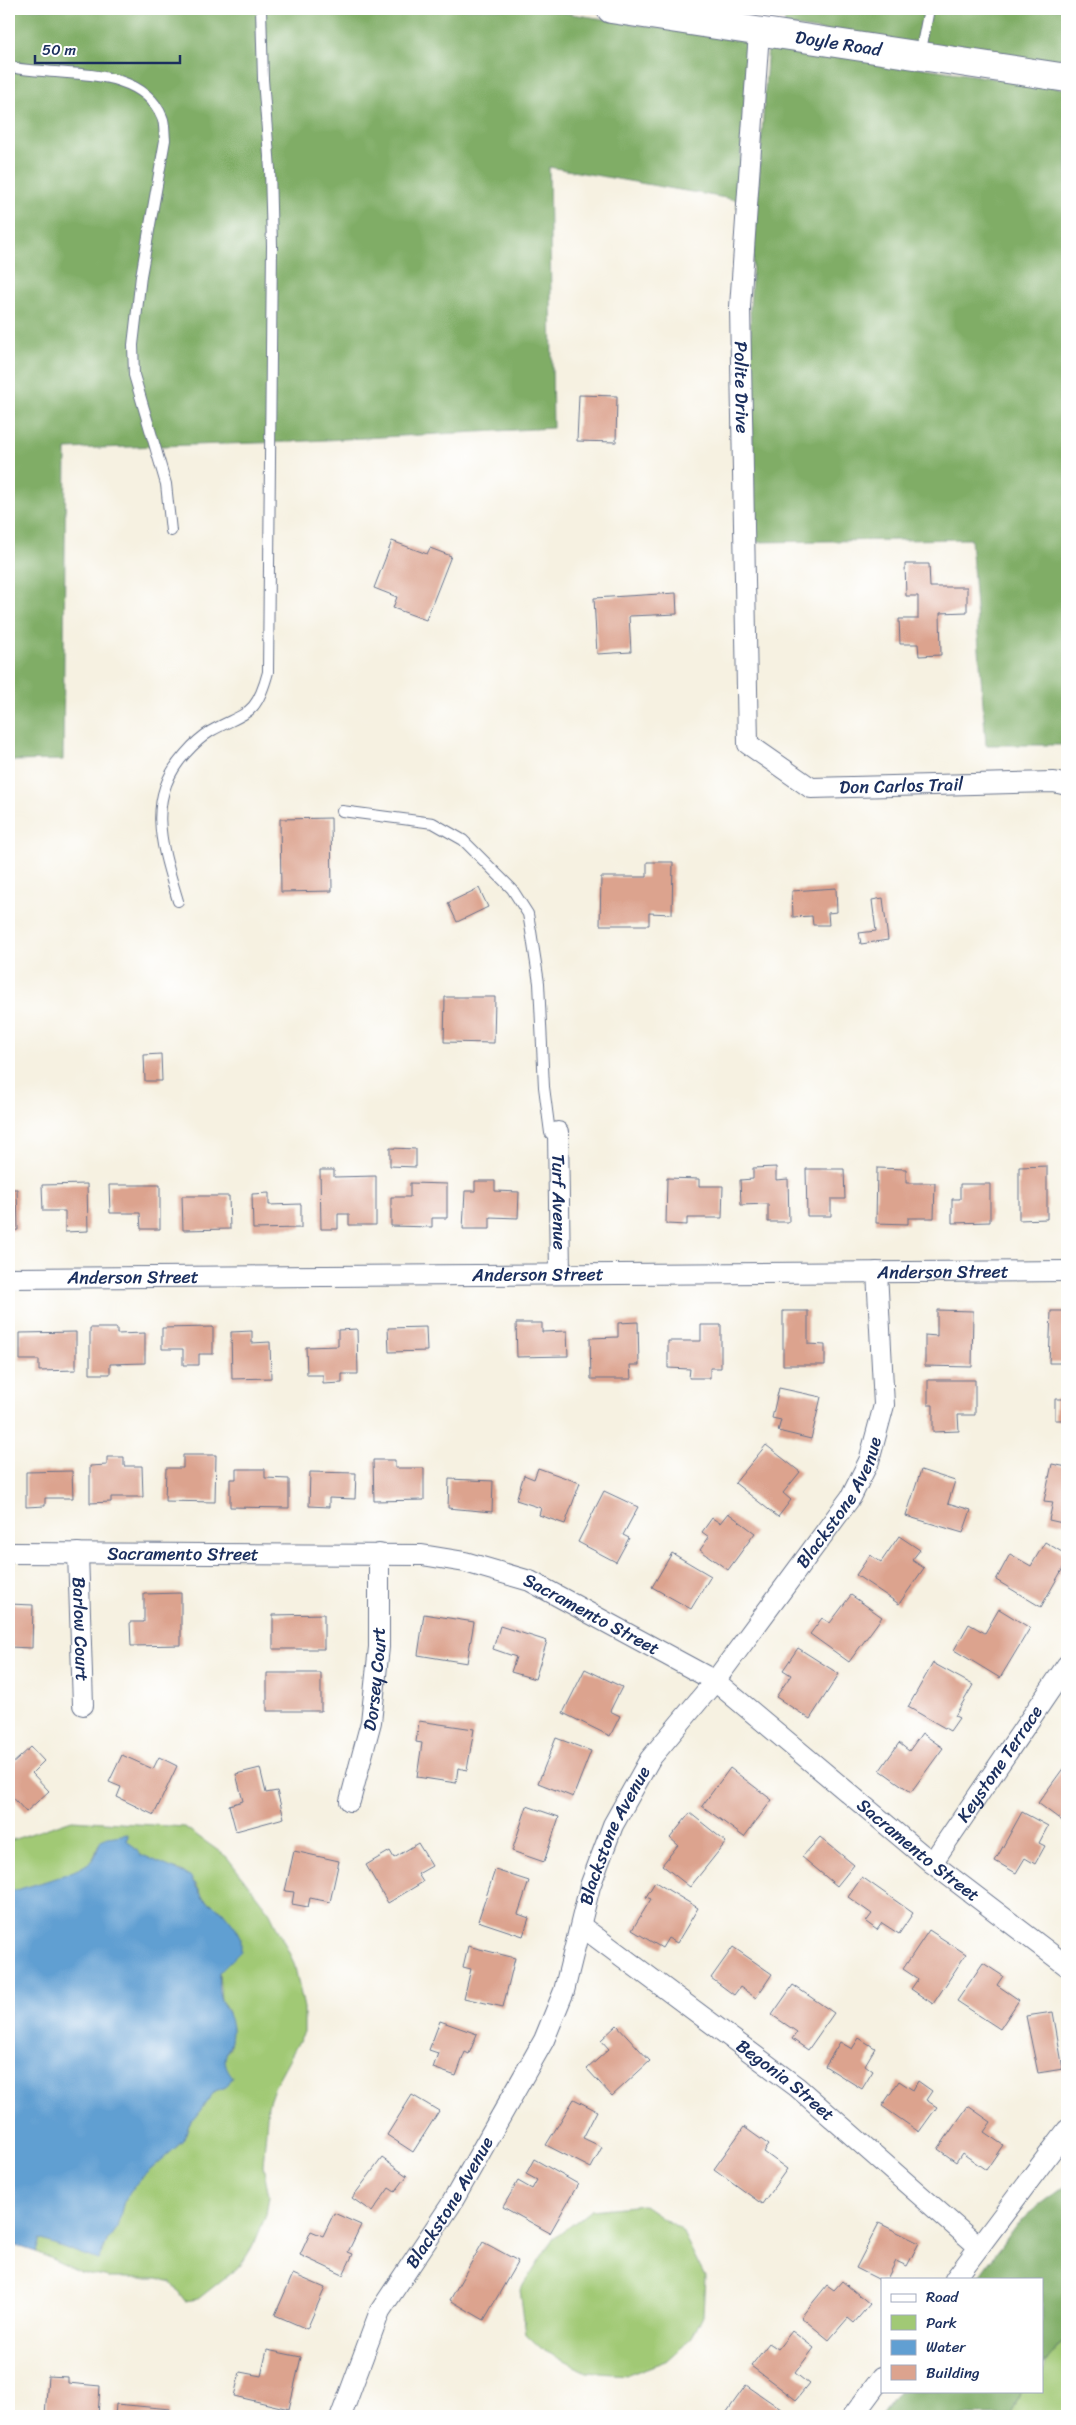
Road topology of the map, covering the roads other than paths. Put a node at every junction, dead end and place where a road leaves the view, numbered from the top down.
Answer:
1 (261, 9) edge
2 (611, 9) edge
3 (929, 9) edge
4 (759, 32) junction
5 (920, 56) junction
6 (9, 66) edge
7 (1067, 78) edge
8 (171, 531) dead end
9 (748, 744) joint
10 (1067, 785) edge
11 (342, 811) dead end
12 (178, 901) dead end
13 (558, 1136) joint
14 (1067, 1271) edge
15 (877, 1272) junction
16 (560, 1274) junction
17 (9, 1278) edge
18 (9, 1553) edge
19 (78, 1553) junction
20 (379, 1554) junction
21 (1067, 1665) edge
22 (715, 1681) junction
23 (83, 1705) dead end
24 (350, 1801) dead end
25 (932, 1863) junction
26 (581, 1926) junction
27 (1067, 1966) edge
28 (1067, 2130) edge
29 (979, 2247) junction
30 (956, 2278) edge
31 (881, 2378) edge
32 (341, 2416) edge
33 (853, 2416) edge

1 - 12 lane
2 - 4 main road, Doyle Road
3 - 5 lane
4 - 5 main road, Doyle Road
4 - 9 street, Polite Drive
5 - 7 main road, Doyle Road
6 - 8 lane
9 - 10 street, Don Carlos Trail
11 - 13 lane
13 - 16 street, Turf Avenue
14 - 15 street, Anderson Street
15 - 16 street, Anderson Street
15 - 22 street, Blackstone Avenue
16 - 17 street, Anderson Street
18 - 19 street, Sacramento Street
19 - 20 street, Sacramento Street
19 - 23 street, Barlow Court
20 - 22 street, Sacramento Street
20 - 24 street, Dorsey Court
21 - 25 street, Keystone Terrace
22 - 25 street, Sacramento Street
22 - 26 street, Blackstone Avenue
25 - 27 street, Sacramento Street
26 - 29 street, Begonia Street
26 - 32 street, Blackstone Avenue
28 - 29 street
29 - 30 street
31 - 33 street

